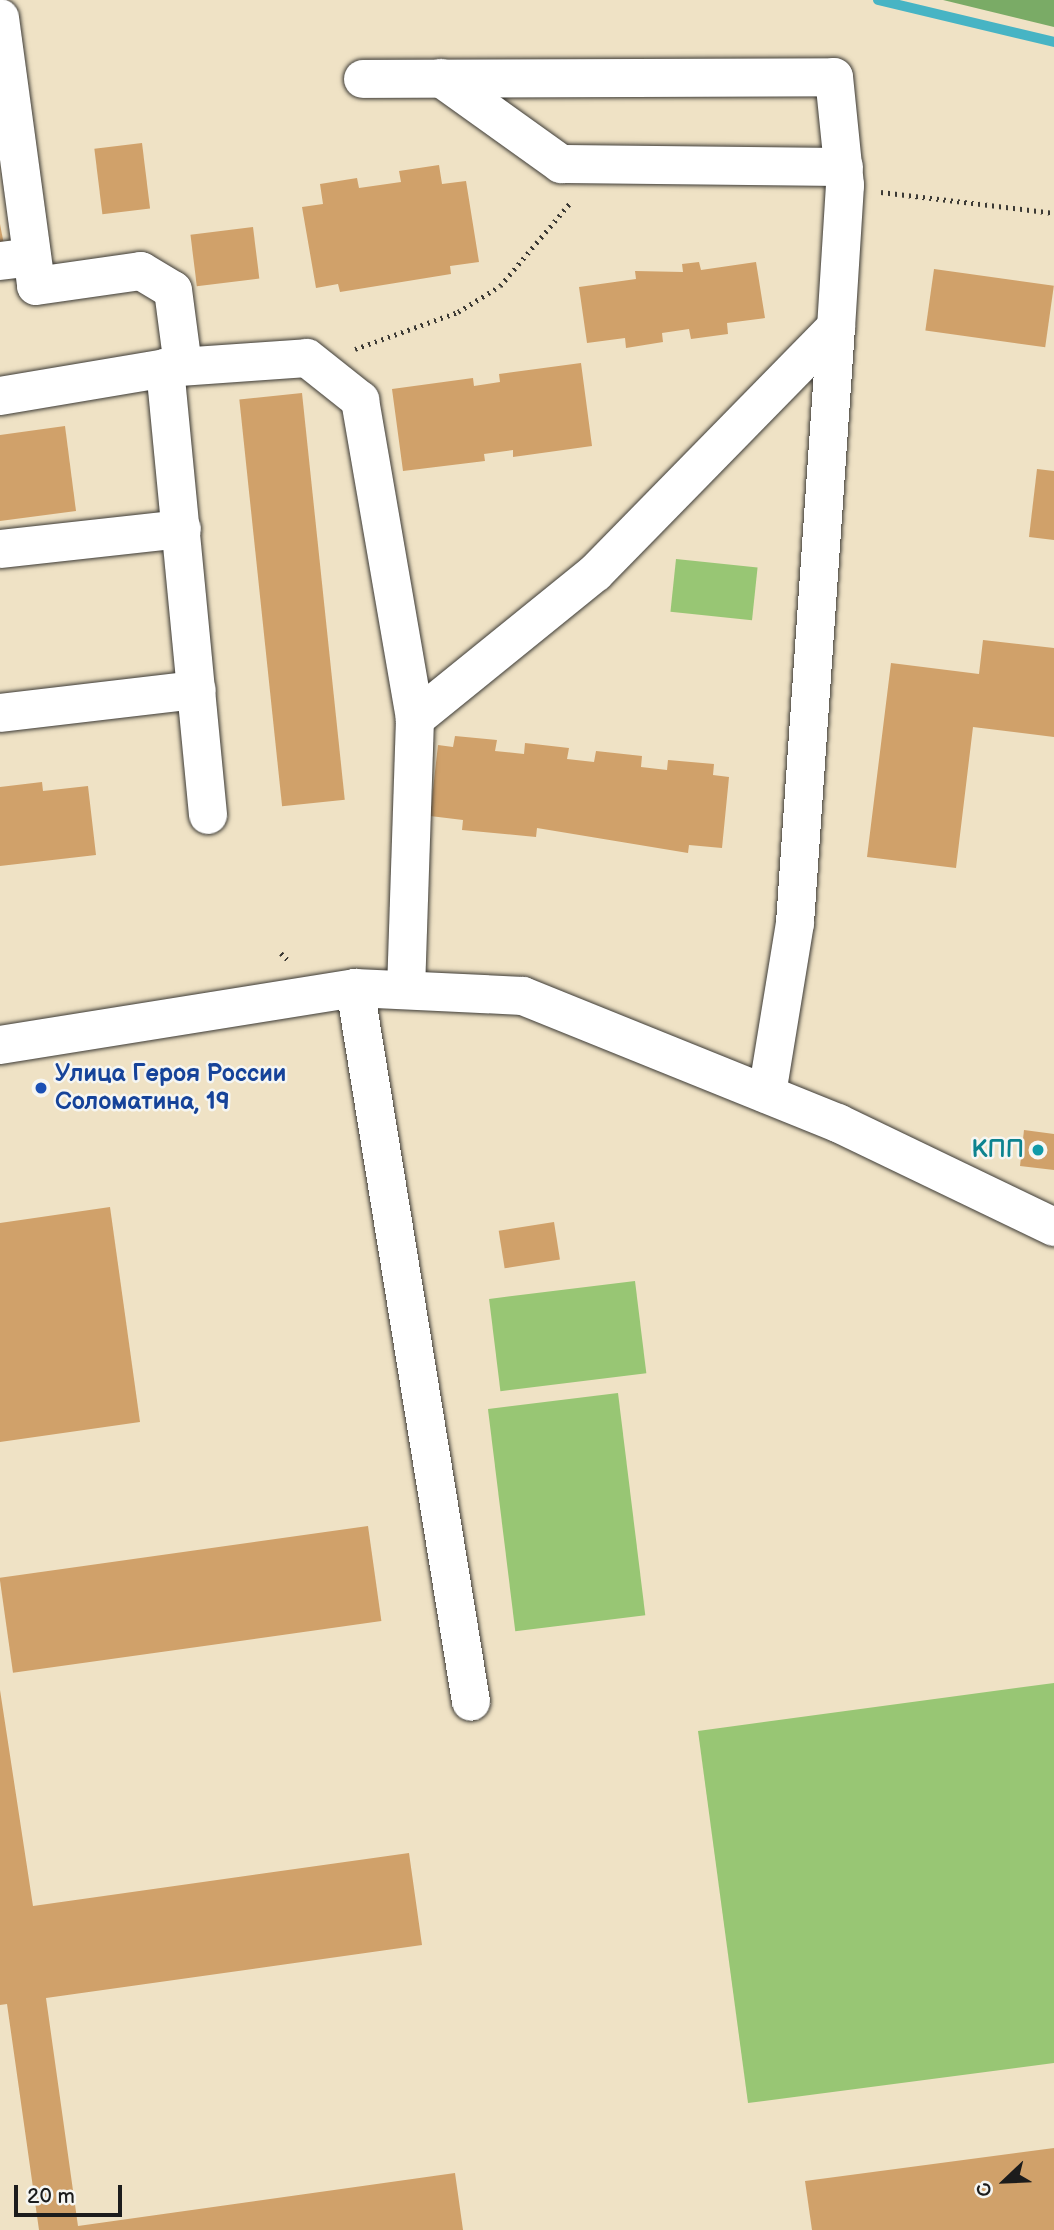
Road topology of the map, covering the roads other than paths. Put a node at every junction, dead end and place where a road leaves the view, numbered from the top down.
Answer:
1 (0, 18) edge
2 (441, 78) junction
3 (363, 79) dead end
4 (844, 176) junction
5 (16, 259) edge
6 (836, 327) junction
7 (174, 367) junction
8 (0, 396) edge
9 (182, 529) junction
10 (0, 549) edge
11 (197, 690) junction
12 (0, 713) edge
13 (415, 719) junction
14 (208, 815) dead end
15 (355, 988) junction
16 (405, 990) junction
17 (0, 1045) edge
18 (767, 1094) junction
19 (1054, 1227) edge
20 (471, 1702) dead end

1 - 5 street
2 - 3 street
2 - 4 street
2 - 4 street
4 - 6 street
5 - 7 street
6 - 13 street
6 - 18 street
7 - 8 street
7 - 9 street
7 - 13 street
9 - 10 street
9 - 11 street
11 - 12 street
11 - 14 street
13 - 16 street
15 - 16 street
15 - 17 street
15 - 20 street
16 - 18 street
18 - 19 street

